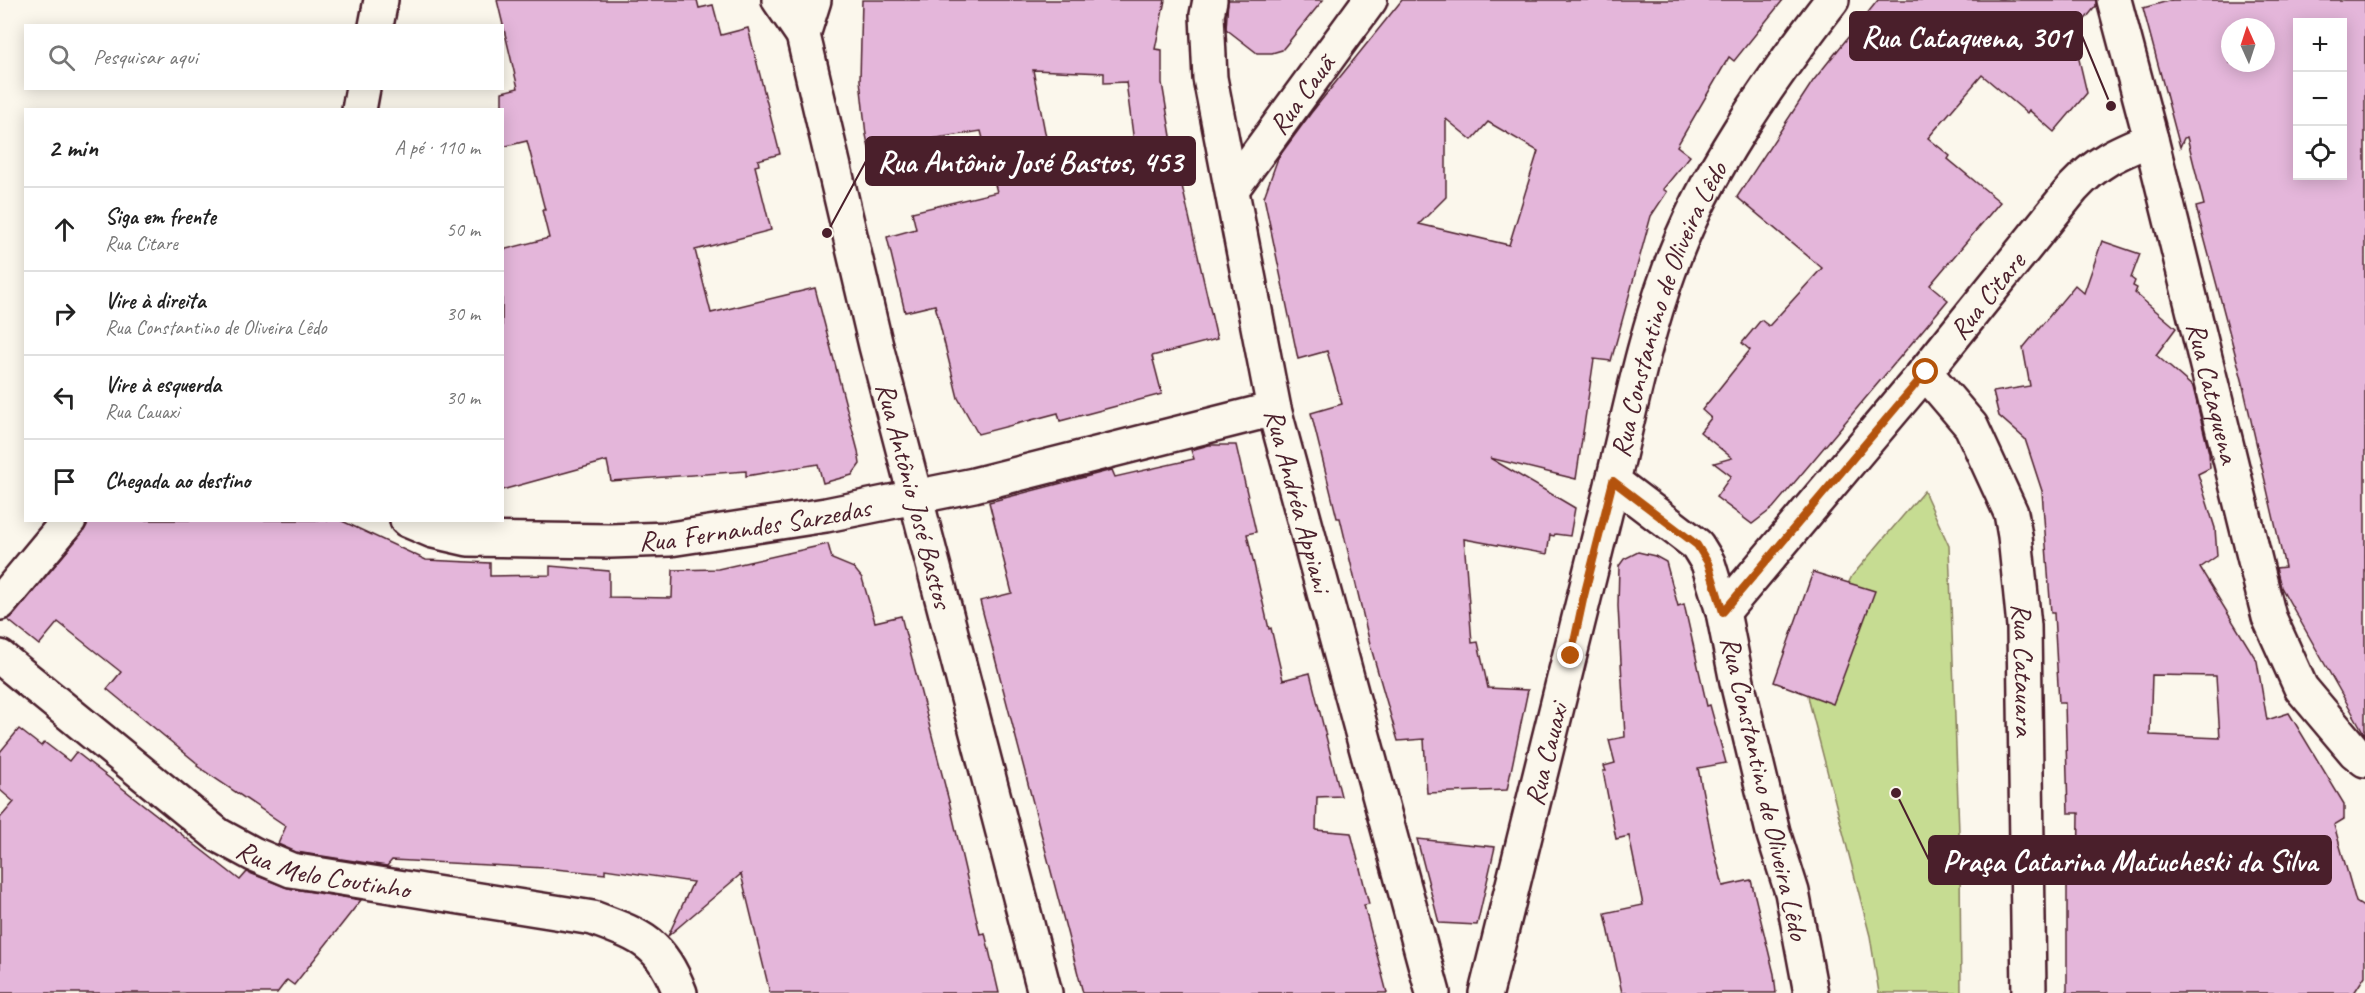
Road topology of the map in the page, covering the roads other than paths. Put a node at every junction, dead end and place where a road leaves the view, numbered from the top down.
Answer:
1 (381, 0) edge
2 (779, 0) edge
3 (814, 0) edge
4 (1210, 0) edge
5 (1370, 0) edge
6 (1832, 0) edge
7 (2114, 0) edge
8 (376, 24) edge
9 (803, 35) junction
10 (363, 90) edge
11 (359, 108) edge
12 (2151, 139) junction
13 (1232, 189) junction
14 (1926, 372) junction
15 (1274, 409) junction
16 (1613, 481) junction
17 (915, 495) junction
18 (67, 522) edge
19 (412, 522) edge
20 (0, 603) edge
21 (1723, 612) junction
22 (0, 657) edge
23 (2365, 760) edge
24 (680, 993) edge
25 (1045, 993) edge
26 (1433, 993) edge
27 (1486, 993) edge
28 (1811, 993) edge
29 (2030, 993) edge

1 - 8 street
2 - 9 street, Rua Antônio José Bastos
3 - 9 street
4 - 13 street, Rua Andréa Appiani
5 - 13 street, Rua Cauã
6 - 16 street, Rua Constantino de Oliveira Lêdo
7 - 12 street, Rua Cataquena
9 - 17 street, Rua Antônio José Bastos
10 - 11 street
12 - 14 street, Rua Citare
12 - 23 street, Rua Cataquena
13 - 15 street, Rua Andréa Appiani
14 - 21 street, Rua Citare
14 - 29 street, Rua Catauara
15 - 17 street, Rua Fernandes Sarzedas
15 - 26 street, Rua Andréa Appiani
16 - 21 street, Rua Constantino de Oliveira Lêdo
16 - 27 street, Rua Cauaxi
17 - 19 street, Rua Fernandes Sarzedas
17 - 25 street, Rua Antônio José Bastos
18 - 20 street
21 - 28 street, Rua Constantino de Oliveira Lêdo
22 - 24 street, Rua Melo Coutinho

